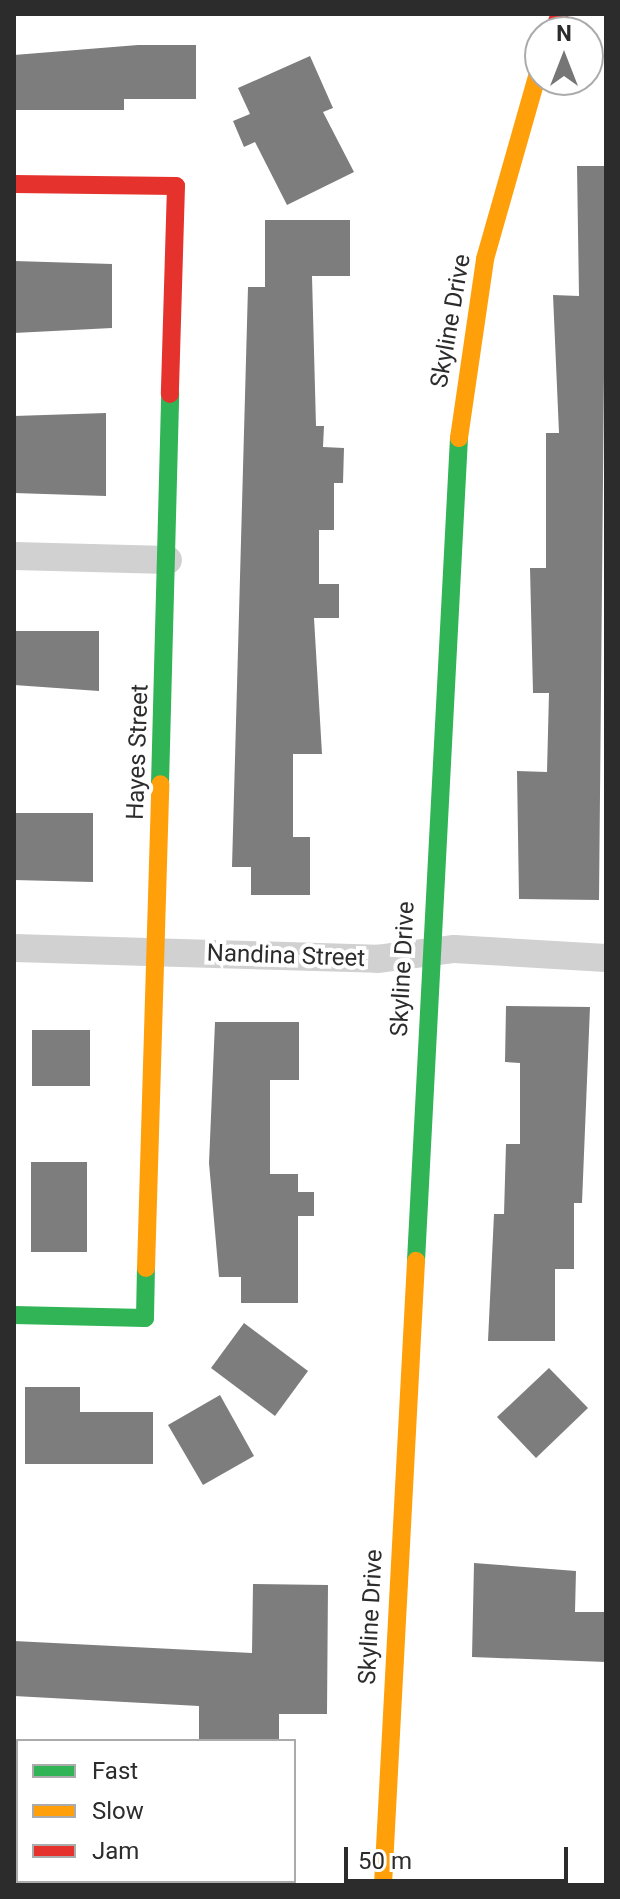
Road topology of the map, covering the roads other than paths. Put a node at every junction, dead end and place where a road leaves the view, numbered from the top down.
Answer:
1 (531, 96) edge
2 (14, 184) edge
3 (14, 556) edge
4 (168, 560) junction
5 (14, 948) edge
6 (156, 951) junction
7 (427, 953) junction
8 (606, 958) edge
9 (14, 1315) edge
10 (383, 1885) edge

1 - 7 street, Skyline Drive
2 - 4 street, Hayes Street
3 - 4 street
4 - 6 street, Hayes Street
5 - 6 street, Nandina Street
6 - 7 street, Nandina Street
6 - 9 street, Hayes Street
7 - 8 street, Nandina Street
7 - 10 street, Skyline Drive

